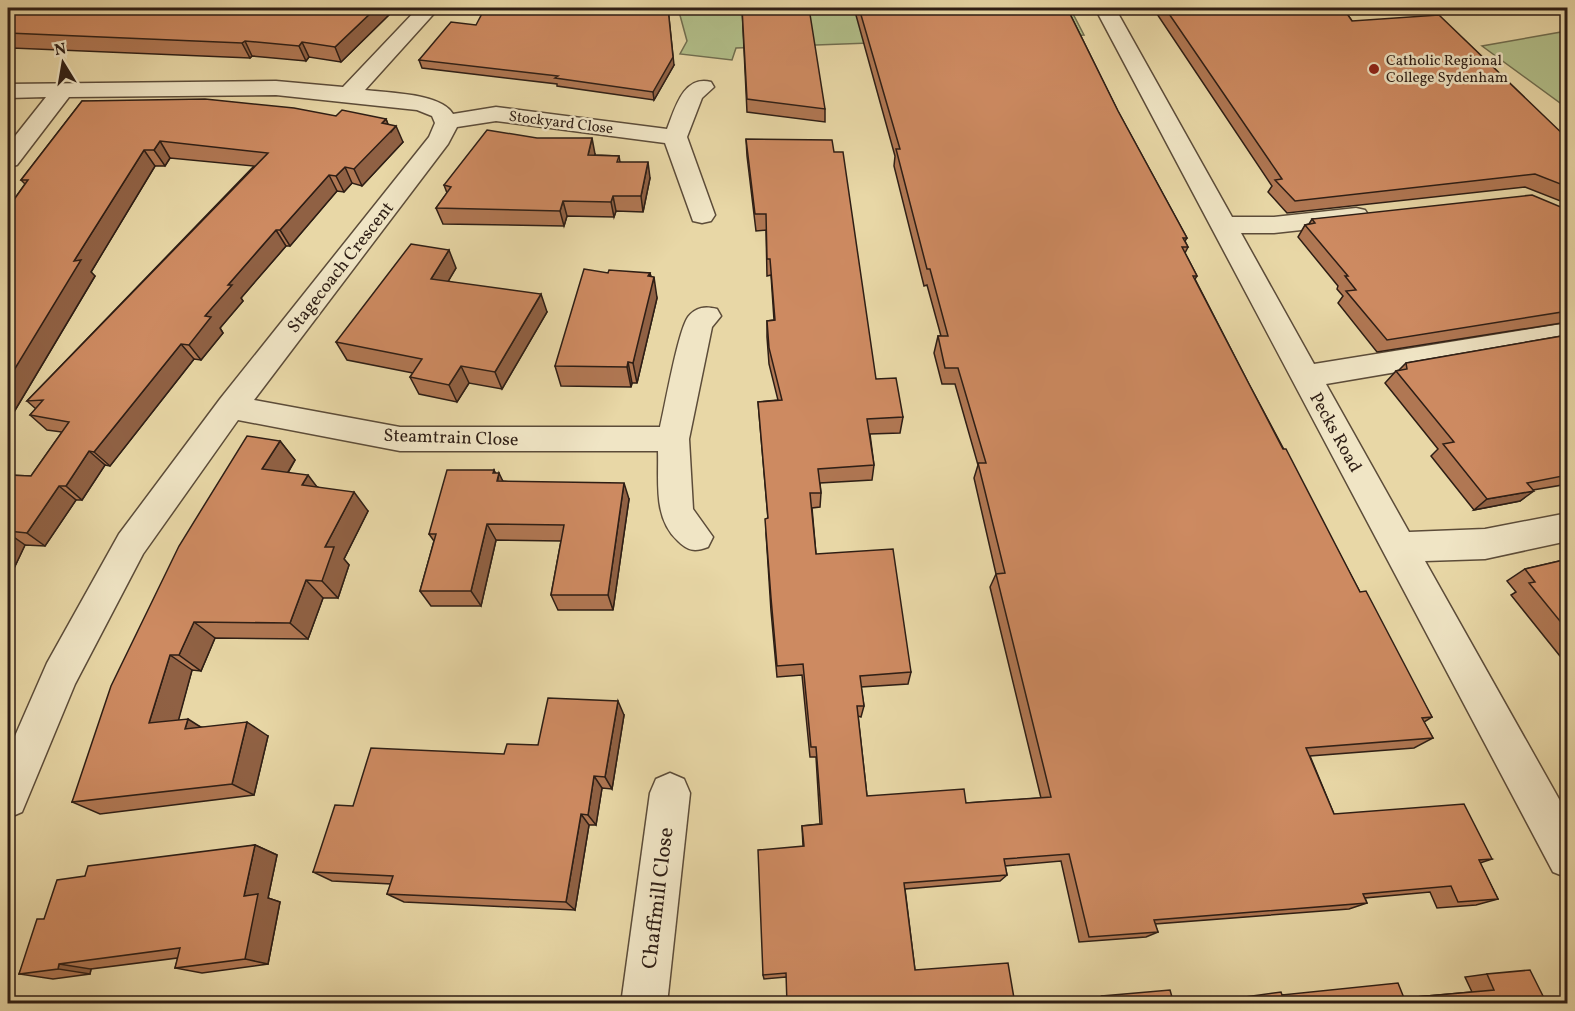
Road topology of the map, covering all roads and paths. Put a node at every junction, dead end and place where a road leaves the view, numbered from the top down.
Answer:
1 (429, 8) edge
2 (1105, 8) edge
3 (703, 87) dead end
4 (63, 90) junction
5 (8, 91) edge
6 (349, 94) junction
7 (447, 123) junction
8 (675, 137) junction
9 (8, 160) edge
10 (702, 214) dead end
11 (1377, 214) edge
12 (1223, 225) junction
13 (707, 316) dead end
14 (1568, 333) edge
15 (1306, 376) junction
16 (231, 407) junction
17 (673, 439) junction
18 (1568, 527) edge
19 (696, 537) dead end
20 (1399, 547) junction
21 (670, 793) dead end
22 (8, 798) edge
23 (1557, 815) edge
24 (1568, 857) edge
25 (644, 1004) edge

1 - 6 street
2 - 12 street, Pecks Road
3 - 8 street
4 - 5 street
4 - 6 street
4 - 9 street
6 - 7 street
7 - 8 street, Stockyard Close
7 - 16 street, Stagecoach Crescent
8 - 10 street
11 - 12 street
12 - 15 street, Pecks Road
13 - 17 street
14 - 15 street
15 - 20 street, Pecks Road
16 - 17 street, Steamtrain Close
16 - 22 street, Stagecoach Crescent
17 - 19 street
18 - 20 street
20 - 23 street, Pecks Road
21 - 25 street, Chaffmill Close
23 - 24 street, Pecks Road

